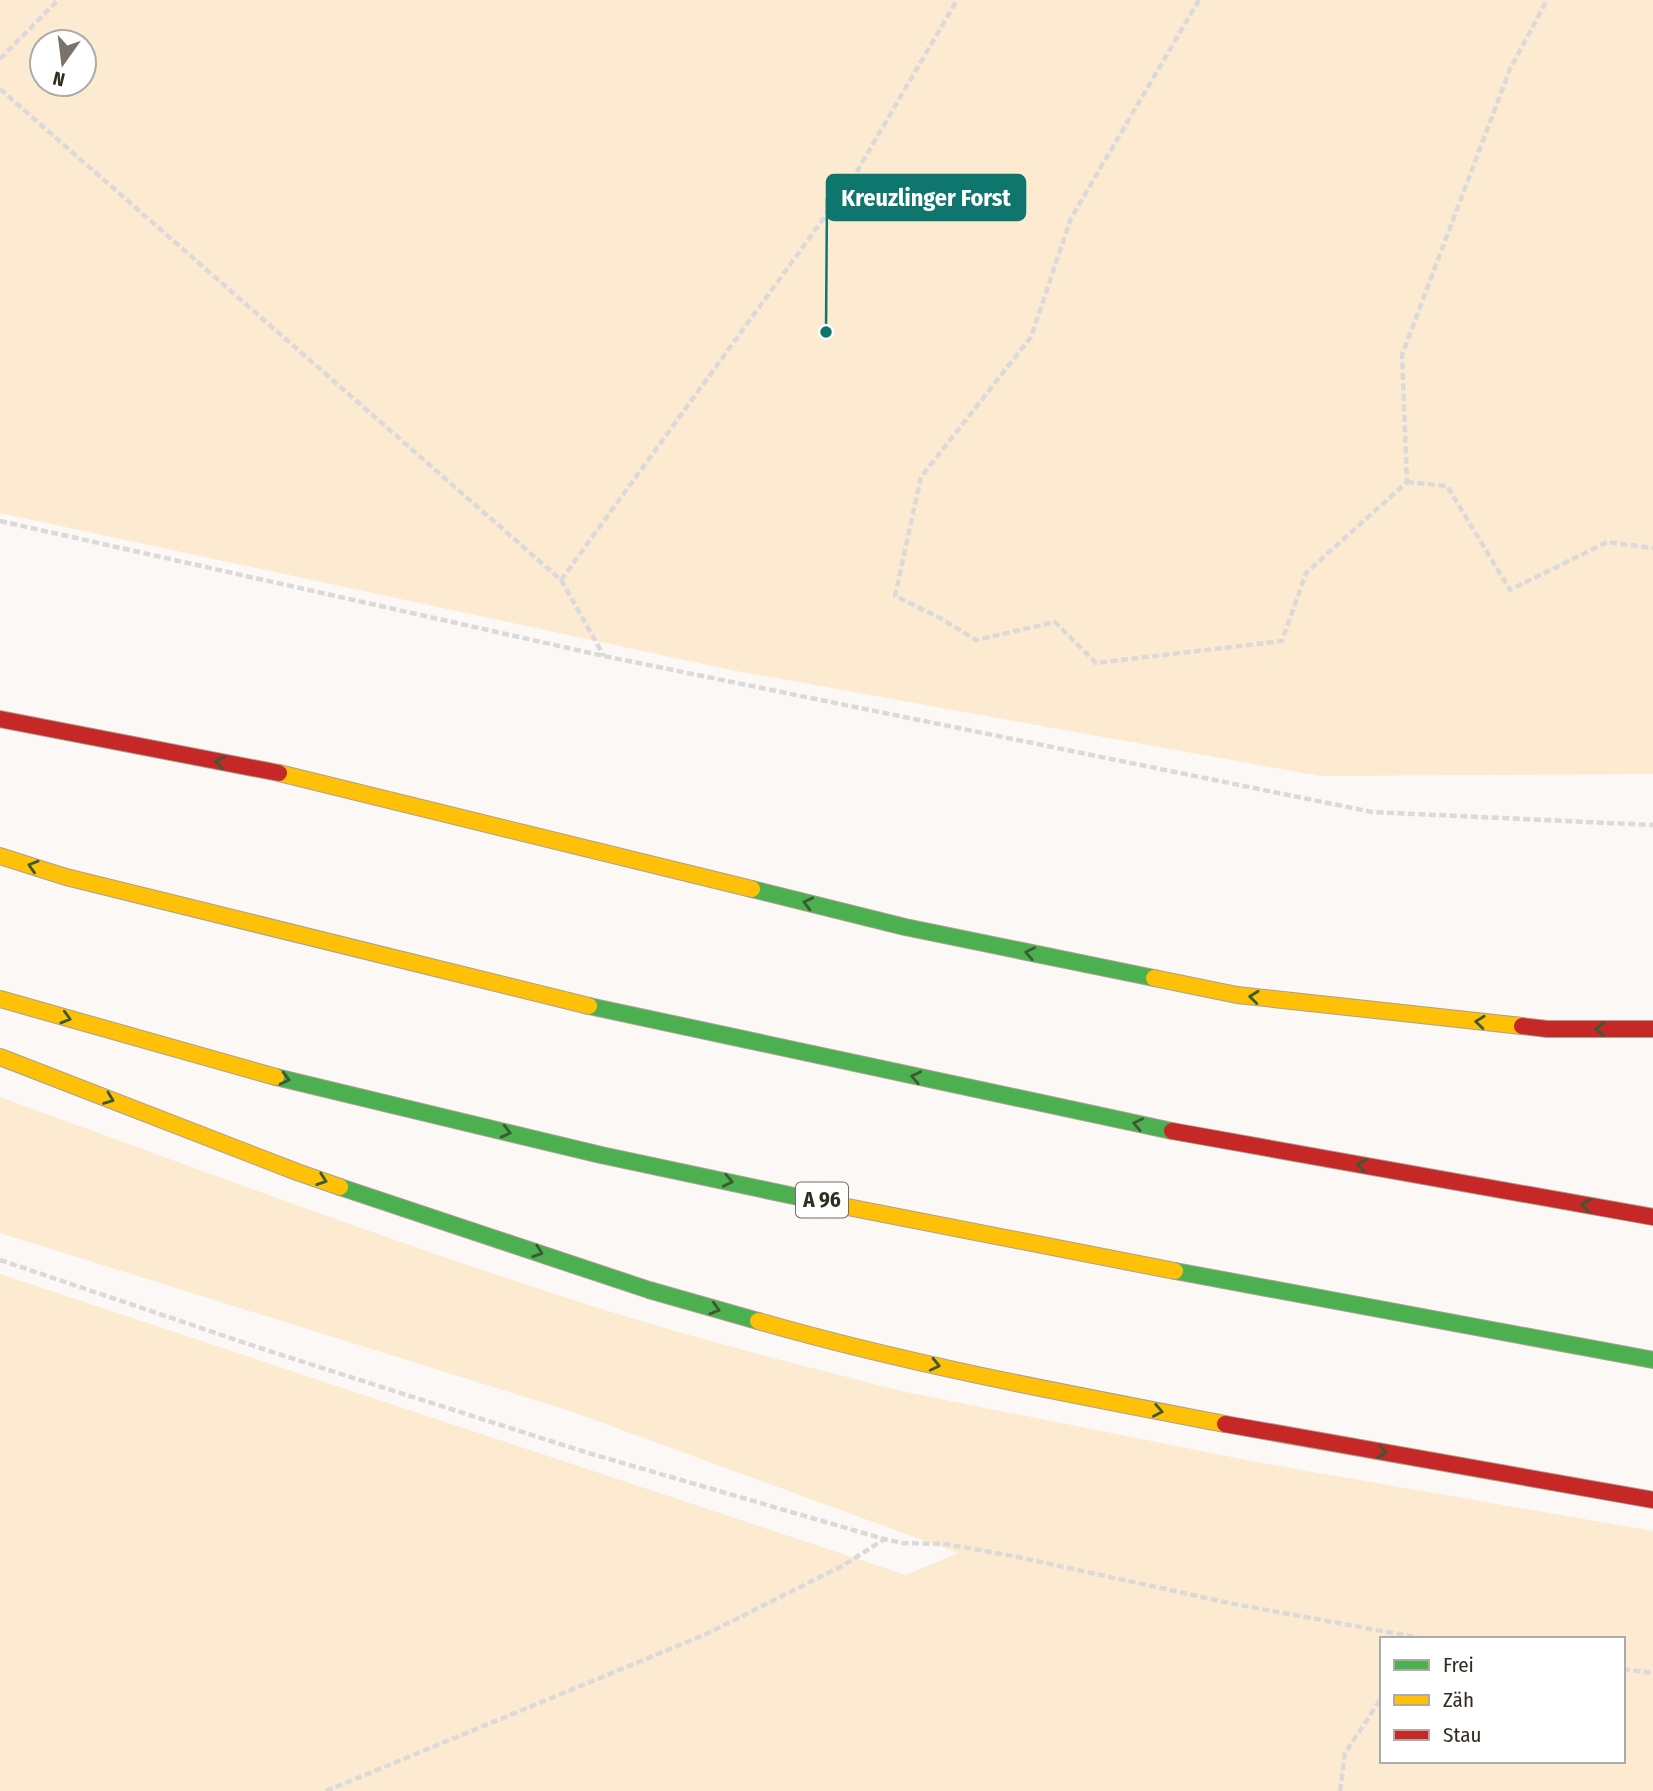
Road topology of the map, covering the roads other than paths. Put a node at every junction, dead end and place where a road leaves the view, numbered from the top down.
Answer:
1 (0, 719) edge
2 (0, 856) edge
3 (0, 999) edge
4 (1653, 1028) edge
5 (0, 1057) edge
6 (1653, 1217) edge
7 (1653, 1360) edge
8 (1653, 1500) edge

4 -> 1 highway
6 -> 2 highway
3 -> 7 highway, A 96
5 -> 8 highway

